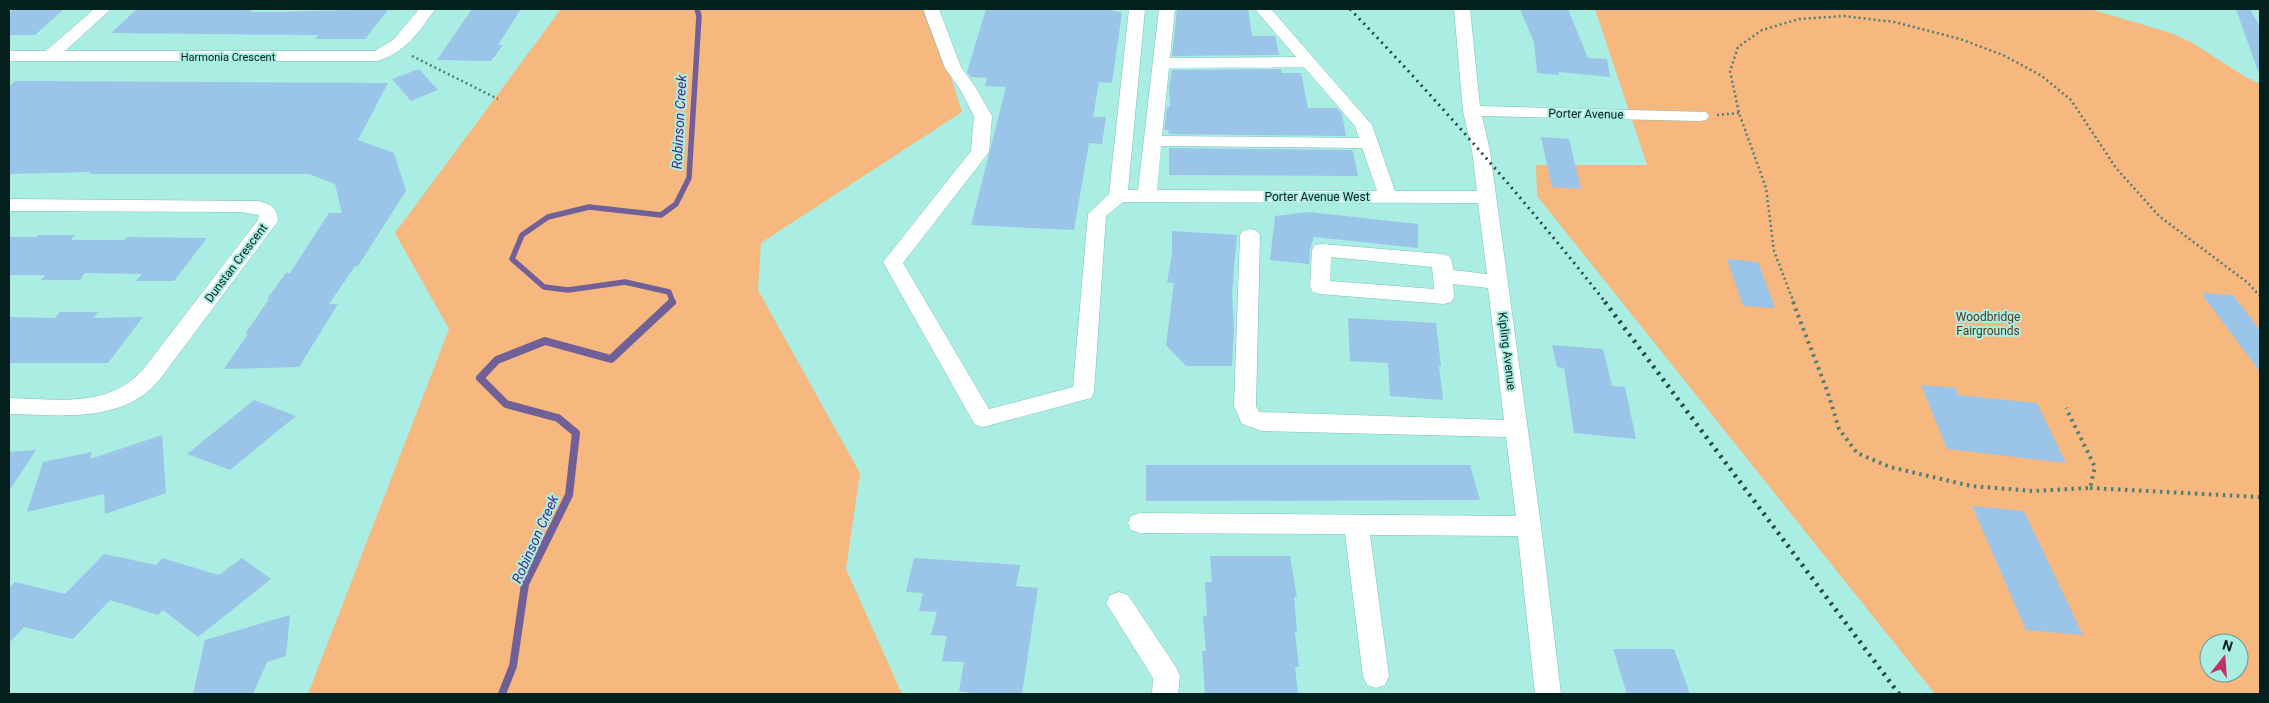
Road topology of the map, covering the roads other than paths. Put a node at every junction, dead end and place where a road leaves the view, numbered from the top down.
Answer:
1 (103, 9) edge
2 (427, 9) edge
3 (931, 9) edge
4 (1137, 9) edge
5 (1167, 9) edge
6 (1262, 9) edge
7 (1462, 9) edge
8 (9, 56) edge
9 (50, 56) junction
10 (1309, 62) junction
11 (1162, 63) junction
12 (1472, 112) junction
13 (1700, 116) dead end
14 (1154, 141) junction
15 (1370, 143) junction
16 (1118, 196) junction
17 (1388, 196) junction
18 (1487, 196) junction
19 (1148, 197) junction
20 (9, 205) edge
21 (1250, 235) dead end
22 (1443, 276) junction
23 (1498, 282) junction
24 (9, 406) edge
25 (1517, 429) junction
26 (1140, 523) dead end
27 (1356, 524) junction
28 (1529, 526) junction
29 (1119, 603) dead end
30 (1376, 676) dead end
31 (1165, 694) edge
32 (1548, 694) edge

1 - 9 street
2 - 9 street, Harmonia Crescent
3 - 16 street
4 - 16 street
5 - 11 street
6 - 10 street
7 - 12 street, Kipling Avenue
8 - 9 street, Harmonia Crescent
10 - 11 street
10 - 15 street
11 - 14 street
12 - 13 street, Porter Avenue
12 - 18 street, Kipling Avenue
14 - 15 street
14 - 19 street
15 - 17 street
16 - 19 street, Porter Avenue West
17 - 18 street, Porter Avenue West
17 - 19 street, Porter Avenue West
18 - 23 street, Kipling Avenue
20 - 24 street, Dunstan Crescent
21 - 25 street
22 - 22 street
22 - 23 street
23 - 25 street, Kipling Avenue
25 - 28 street, Kipling Avenue
26 - 27 street
27 - 28 street
27 - 30 street
28 - 32 street, Kipling Avenue
29 - 31 street

